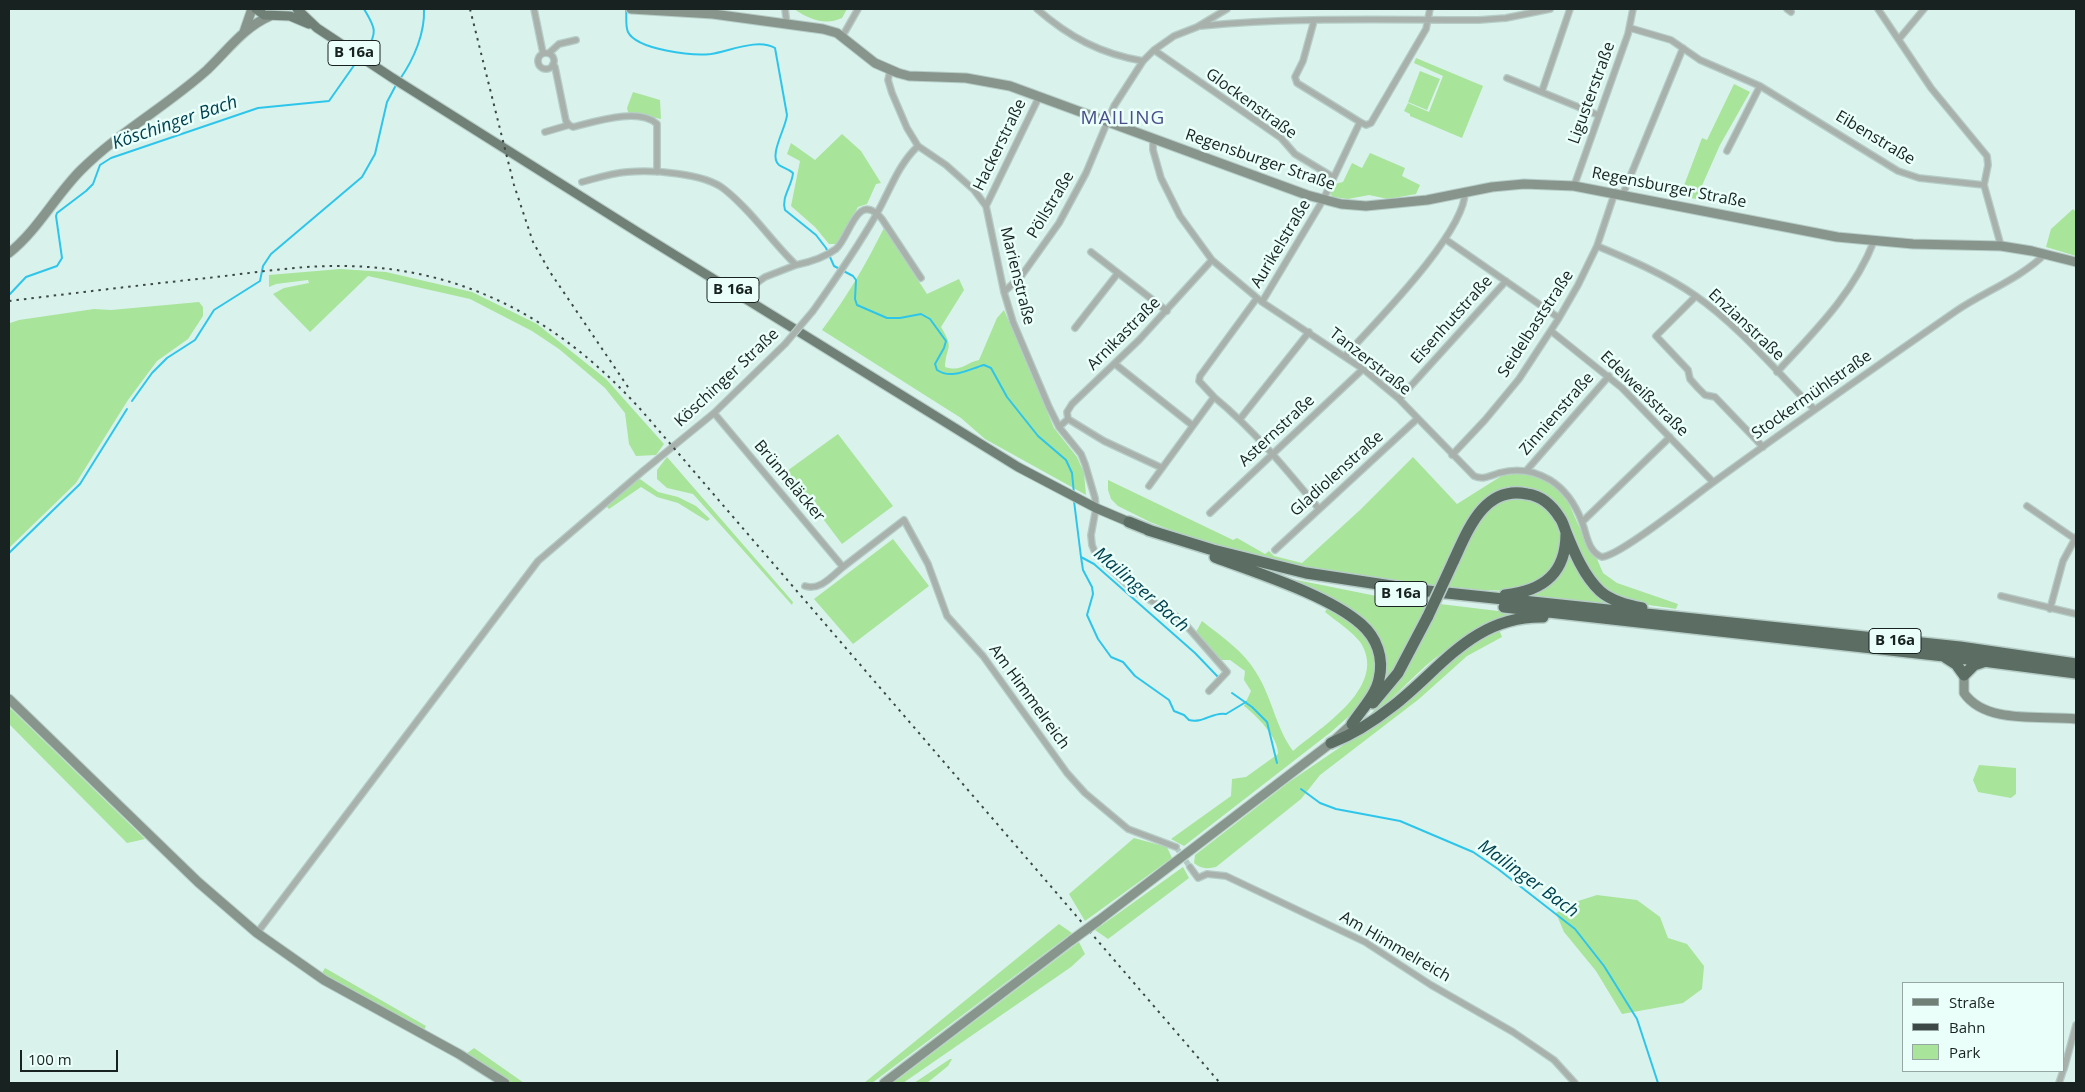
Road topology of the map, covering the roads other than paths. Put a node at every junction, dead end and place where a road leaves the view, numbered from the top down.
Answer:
1 (252, 9) edge
2 (256, 9) edge
3 (296, 9) edge
4 (534, 9) edge
5 (631, 9) edge
6 (784, 9) edge
7 (858, 9) edge
8 (1037, 9) edge
9 (1225, 9) edge
10 (1430, 9) edge
11 (1550, 9) edge
12 (1570, 9) edge
13 (1633, 9) edge
14 (1878, 9) edge
15 (1924, 9) edge
16 (278, 13) edge
17 (1427, 20) junction
18 (1314, 21) junction
19 (1230, 23) junction
20 (787, 25) junction
21 (1197, 27) junction
22 (317, 28) junction
23 (1630, 28) junction
24 (244, 32) junction
25 (842, 37) junction
26 (1898, 39) junction
27 (576, 40) dead end
28 (1683, 48) junction
29 (1154, 50) junction
30 (546, 53) junction
31 (1143, 61) junction
32 (552, 64) junction
33 (890, 71) junction
34 (1507, 78) dead end
35 (1760, 86) junction
36 (1542, 91) junction
37 (1039, 97) junction
38 (1598, 115) junction
39 (1108, 122) junction
40 (1360, 122) junction
41 (568, 125) junction
42 (545, 132) dead end
43 (1153, 139) junction
44 (918, 146) junction
45 (1727, 151) dead end
46 (657, 172) junction
47 (1334, 177) junction
48 (582, 182) dead end
49 (1984, 185) junction
50 (1574, 186) junction
51 (1465, 192) junction
52 (1619, 193) junction
53 (1323, 200) junction
54 (986, 206) junction
55 (878, 213) junction
56 (1445, 239) junction
57 (1874, 241) junction
58 (1597, 246) junction
59 (2001, 246) junction
60 (1091, 252) dead end
61 (9, 253) edge
62 (2045, 254) junction
63 (1212, 260) junction
64 (2076, 262) edge
65 (796, 265) junction
66 (1118, 273) junction
67 (921, 278) dead end
68 (1506, 282) junction
69 (751, 287) dead end
70 (1004, 292) junction
71 (1696, 296) junction
72 (1260, 300) junction
73 (1167, 311) junction
74 (1559, 318) junction
75 (1075, 328) dead end
76 (1551, 331) junction
77 (1309, 332) junction
78 (1345, 356) junction
79 (1115, 364) junction
80 (1363, 369) junction
81 (1777, 372) junction
82 (1609, 376) junction
83 (1214, 397) junction
84 (1398, 399) junction
85 (1814, 410) junction
86 (714, 413) junction
87 (1068, 419) junction
88 (1240, 419) junction
89 (1417, 420) junction
90 (1192, 425) junction
91 (1059, 427) junction
92 (1670, 437) junction
93 (1763, 447) junction
94 (1273, 454) junction
95 (1452, 455) junction
96 (1160, 467) junction
97 (1526, 471) junction
98 (1713, 482) junction
99 (1149, 486) dead end
100 (2027, 506) dead end
101 (1096, 508) junction
102 (1319, 509) junction
103 (1210, 513) dead end
104 (1129, 522) joint
105 (1582, 522) junction
106 (1148, 530) junction
107 (1566, 531) junction
108 (2076, 538) edge
109 (1275, 550) dead end
110 (1210, 555) junction
111 (1598, 556) joint
112 (843, 567) junction
113 (805, 586) dead end
114 (2001, 596) dead end
115 (1481, 597) junction
116 (2050, 609) junction
117 (2076, 614) edge
118 (1595, 618) junction
119 (1712, 622) junction
120 (1944, 656) junction
121 (1987, 661) junction
122 (2076, 664) edge
123 (2076, 673) edge
124 (1964, 675) junction
125 (1210, 691) dead end
126 (9, 699) edge
127 (2076, 719) edge
128 (1352, 724) junction
129 (1331, 743) junction
130 (1176, 847) tunnel mouth
131 (1190, 867) tunnel mouth
132 (258, 933) junction
133 (2076, 1025) edge
134 (2065, 1063) edge
135 (505, 1083) edge
136 (884, 1083) edge
137 (1575, 1083) edge

1 - 24 street
2 - 16 main road
3 - 22 main road, B 16a
4 - 30 street
5 - 20 street, Regensburger Straße
6 - 20 street
7 - 25 street
8 - 31 street
9 - 19 street
9 - 21 street
10 - 17 street
11 - 17 street
12 - 36 street
13 - 23 street, Ligusterstraße
14 - 26 street
15 - 26 street
16 - 22 main road, B 16a
16 - 24 street
17 - 18 street
17 - 40 street
18 - 19 street
18 - 40 street
19 - 21 street
20 - 25 street, Regensburger Straße
21 - 29 street, Pöllstraße
22 - 101 main road, B 16a
23 - 28 street, Eibenstraße
23 - 38 street, Ligusterstraße
24 - 61 street
25 - 33 street, Regensburger Straße
26 - 49 street
27 - 30 street
28 - 35 street, Eibenstraße
28 - 52 street, Seidelbaststraße
29 - 31 street, Pöllstraße
29 - 47 street, Glockenstraße
30 - 32 street
30 - 32 street
31 - 39 street, Pöllstraße
32 - 41 street
33 - 37 street, Regensburger Straße
33 - 44 street, Marienstraße
34 - 36 street
35 - 45 street
35 - 49 street, Eibenstraße
36 - 38 street
37 - 39 street, Regensburger Straße
37 - 54 street, Hackerstraße
38 - 50 street, Ligusterstraße
39 - 43 street, Regensburger Straße
39 - 70 street, Pöllstraße
40 - 47 street, Aurikelstraße
41 - 42 street
41 - 46 street
43 - 53 street, Regensburger Straße
43 - 63 street, Tanzerstraße
44 - 54 street, Marienstraße
44 - 55 street, Köschinger Straße
46 - 48 street
46 - 65 street
47 - 53 street, Aurikelstraße
49 - 59 street
50 - 51 street, Regensburger Straße
50 - 52 street, Regensburger Straße
51 - 53 street, Regensburger Straße
51 - 56 street
52 - 57 street, Regensburger Straße
52 - 58 street, Seidelbaststraße
53 - 72 street, Aurikelstraße
54 - 70 street, Marienstraße
55 - 65 street
55 - 67 street
55 - 86 street, Köschinger Straße, bridge
56 - 68 street
56 - 78 street
57 - 59 street, Regensburger Straße
57 - 81 street
58 - 71 street, Enzianstraße
58 - 74 street, Seidelbaststraße
59 - 62 street, Regensburger Straße
60 - 66 street
62 - 64 street, Regensburger Straße
62 - 85 street, Stockermühlstraße
63 - 72 street, Tanzerstraße
63 - 73 street, Arnikastraße
65 - 69 street
66 - 73 street
66 - 75 street
68 - 74 street
68 - 84 street, Eisenhutstraße
70 - 91 street, Marienstraße
71 - 81 street, Enzianstraße
71 - 93 street
72 - 77 street, Tanzerstraße
72 - 83 street, Aurikelstraße
73 - 79 street, Arnikastraße
74 - 76 street, Seidelbaststraße
76 - 82 street, Edelweißstraße
76 - 95 street, Seidelbaststraße
77 - 78 street, Tanzerstraße
77 - 88 street
78 - 80 street, Tanzerstraße
79 - 87 street, Arnikastraße
79 - 90 street
80 - 84 street, Tanzerstraße
80 - 94 street, Asternstraße
81 - 85 street, Enzianstraße
82 - 92 street, Edelweißstraße
82 - 97 street, Zinnienstraße
83 - 88 street, Aurikelstraße
83 - 90 street
84 - 89 street, Tanzerstraße
85 - 93 street, Stockermühlstraße
86 - 112 street, Brünneläcker
86 - 132 street, Köschinger Straße
87 - 91 street, Arnikastraße
87 - 96 street
88 - 94 street, Aurikelstraße
89 - 95 street, Tanzerstraße
89 - 102 street, Gladiolenstraße
90 - 96 street
91 - 101 street, Marienstraße
92 - 98 street, Edelweißstraße
92 - 105 street
93 - 98 street, Stockermühlstraße
94 - 102 street, Aurikelstraße
94 - 103 street, Asternstraße
95 - 97 street, Tanzerstraße
96 - 99 street
97 - 105 street, Tanzerstraße
98 - 111 street, Stockermühlstraße
100 - 108 street
101 - 104 main road, B 16a
101 - 125 street
102 - 109 street, Gladiolenstraße
104 - 106 highway, B 16a
105 - 111 street, Tanzerstraße
106 - 110 highway, B 16a
106 - 115 highway, B 16a
107 - 115 highway
107 - 119 highway
107 - 128 highway, bridge
108 - 116 street
110 - 118 highway, B 16a
110 - 128 highway
112 - 113 street
112 - 130 street, Am Himmelreich
114 - 116 street
115 - 119 highway, B 16a
116 - 117 street
118 - 120 highway, B 16a
118 - 129 highway
119 - 122 highway, B 16a
120 - 121 highway, B 16a
120 - 124 highway
121 - 123 highway, B 16a
121 - 124 highway
124 - 127 street
126 - 132 street
128 - 129 street
129 - 136 street, bridge
131 - 137 street, Am Himmelreich
132 - 135 street
133 - 134 street

